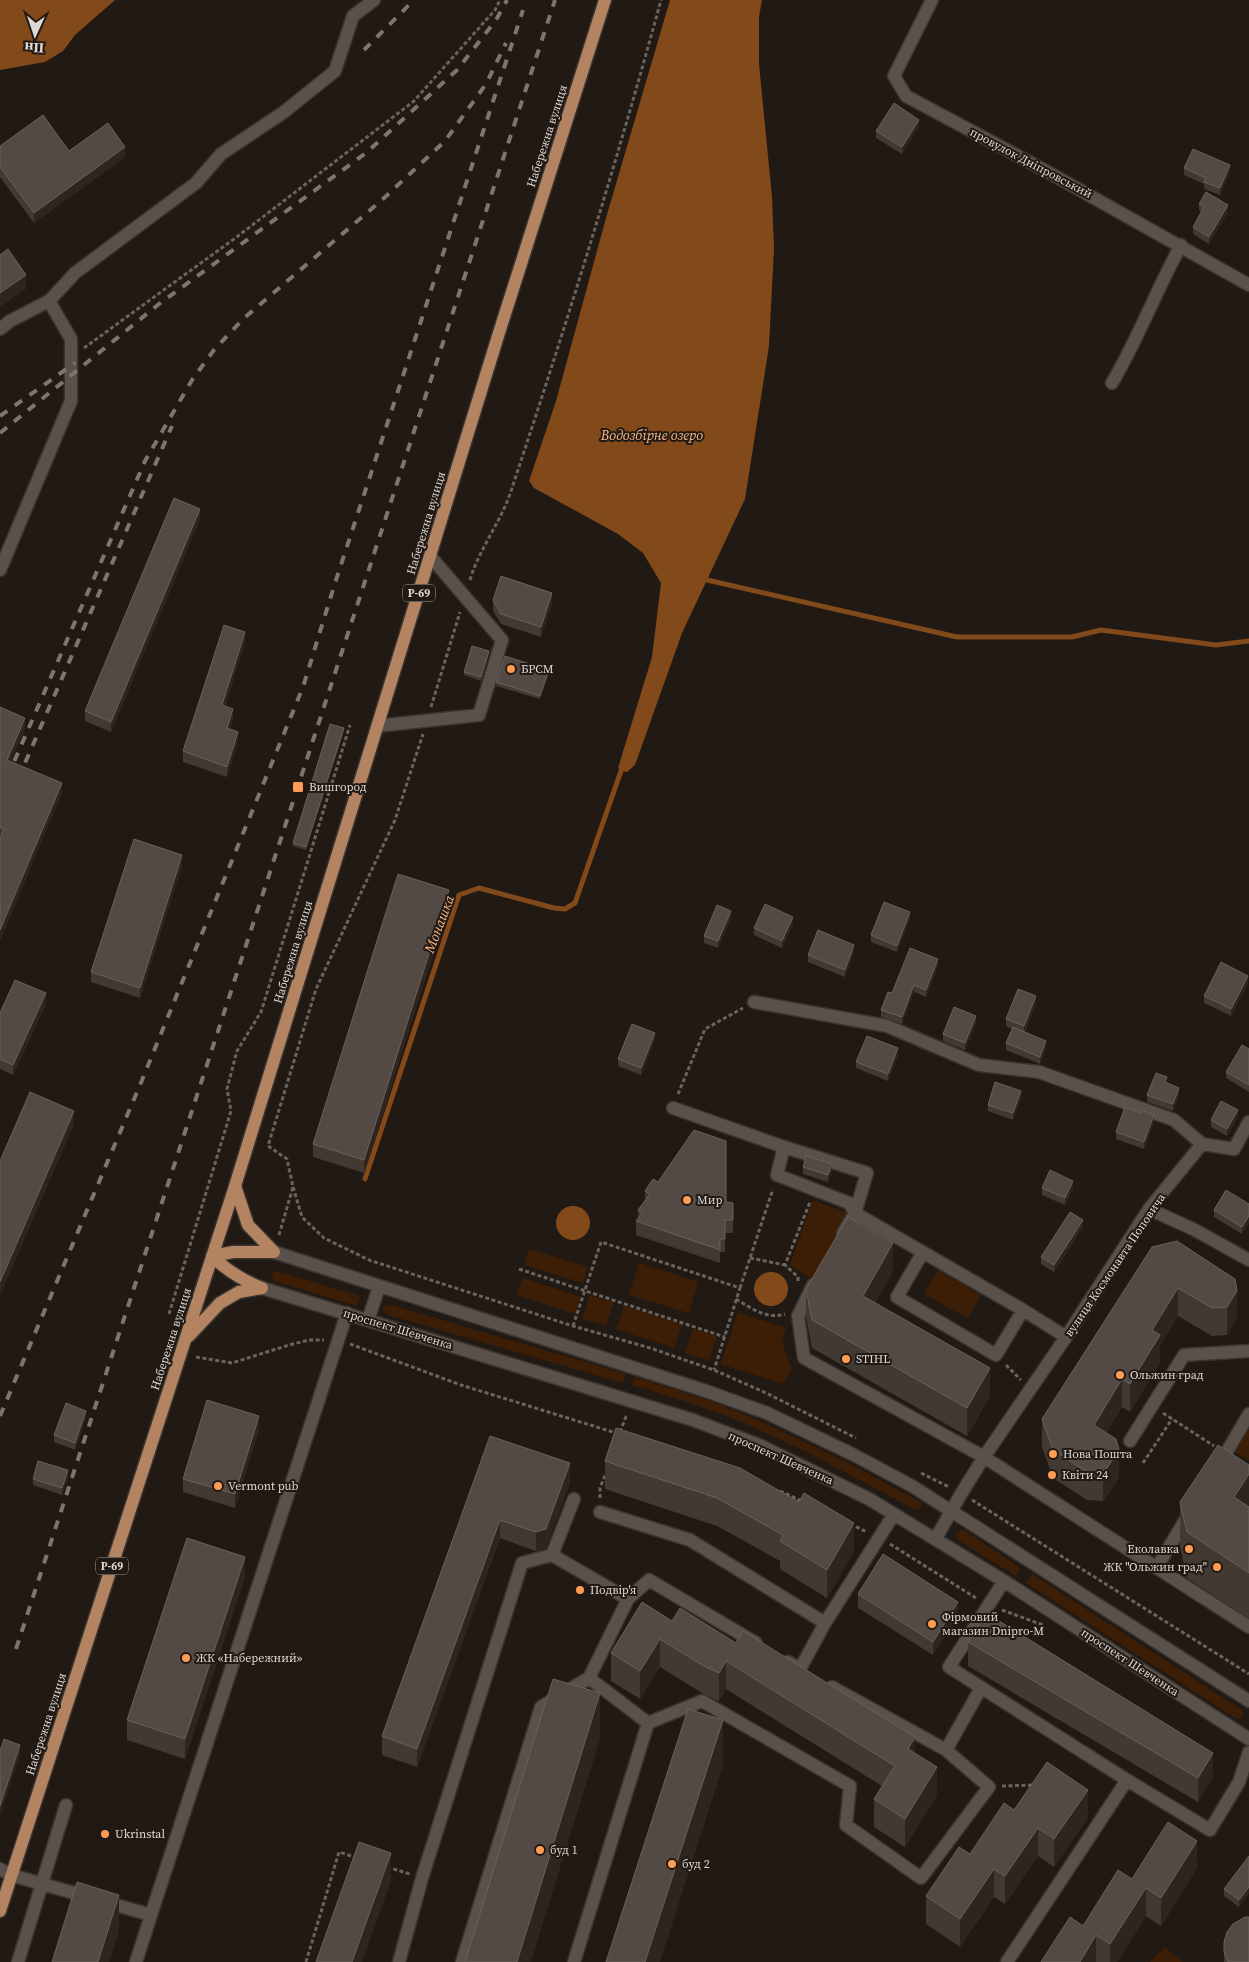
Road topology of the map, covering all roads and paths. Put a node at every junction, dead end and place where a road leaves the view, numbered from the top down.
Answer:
1 (374, 0) edge
2 (500, 0) edge
3 (604, 0) edge
4 (661, 0) edge
5 (932, 0) edge
6 (1181, 245) junction
7 (1249, 285) edge
8 (49, 301) junction
9 (0, 329) edge
10 (72, 357) junction
11 (1112, 384) dead end
12 (430, 556) junction
13 (0, 570) edge
14 (465, 597) junction
15 (427, 721) junction
16 (350, 725) dead end
17 (377, 726) junction
18 (754, 1002) joint
19 (673, 1108) joint
20 (1249, 1122) edge
21 (1202, 1144) junction
22 (784, 1146) junction
23 (777, 1176) junction
24 (234, 1186) junction
25 (814, 1190) junction
26 (1149, 1210) junction
27 (855, 1213) junction
28 (279, 1235) dead end
29 (835, 1247) edge
30 (274, 1252) junction
31 (923, 1252) junction
32 (212, 1256) junction
33 (750, 1258) junction
34 (1249, 1260) edge
35 (786, 1265) junction
36 (519, 1269) dead end
37 (820, 1273) edge
38 (799, 1283) dead end
39 (379, 1287) junction
40 (262, 1288) junction
41 (740, 1288) junction
42 (585, 1291) junction
43 (736, 1299) junction
44 (1024, 1310) junction
45 (790, 1312) dead end
46 (347, 1313) junction
47 (169, 1314) dead end
48 (368, 1320) junction
49 (573, 1326) dead end
50 (725, 1336) junction
51 (1066, 1337) junction
52 (186, 1339) junction
53 (200, 1348) dead end
54 (1249, 1351) edge
55 (996, 1355) junction
56 (193, 1366) dead end
57 (714, 1370) dead end
58 (461, 1385) dead end
59 (1031, 1389) junction
60 (632, 1401) junction
61 (1249, 1414) edge
62 (1130, 1441) dead end
63 (1226, 1453) junction
64 (984, 1457) junction
65 (1143, 1464) dead end
66 (607, 1470) edge
67 (1213, 1475) edge
68 (774, 1488) edge
69 (574, 1499) dead end
70 (809, 1505) edge
71 (1194, 1505) edge
72 (951, 1510) junction
73 (600, 1512) joint
74 (894, 1514) junction
75 (844, 1521) edge
76 (879, 1537) junction
77 (936, 1538) junction
78 (552, 1555) junction
79 (1157, 1568) junction
80 (1004, 1581) junction
81 (628, 1599) junction
82 (987, 1605) junction
83 (825, 1623) junction
84 (1249, 1627) edge
85 (1050, 1630) dead end
86 (808, 1674) junction
87 (589, 1678) junction
88 (981, 1688) junction
89 (1249, 1702) edge
90 (648, 1723) junction
91 (1249, 1739) edge
92 (946, 1750) junction
93 (1249, 1752) edge
94 (1126, 1780) junction
95 (1041, 1785) edge
96 (989, 1787) junction
97 (66, 1805) dead end
98 (358, 1858) edge
99 (385, 1866) edge
100 (6, 1872) edge
101 (422, 1878) junction
102 (42, 1884) junction
103 (0, 1911) edge
104 (151, 1915) junction
105 (18, 1962) edge
106 (136, 1962) edge
107 (306, 1962) edge
108 (399, 1962) edge
109 (462, 1962) edge
110 (574, 1962) edge
111 (1007, 1962) edge

1 - 8 street
2 - 10 path
3 - 12 main road, Набережна вулиця / Р-69
4 - 14 path
5 - 6 street, провулок Дніпровський
6 - 7 street, провулок Дніпровський
6 - 11 street
8 - 9 street
8 - 10 street
10 - 13 street
12 - 14 street
12 - 17 main road, Набережна вулиця / Р-69
14 - 15 path
14 - 15 street
15 - 17 street
15 - 28 path
16 - 47 path
17 - 24 main road, Набережна вулиця / Р-69
18 - 19 path
18 - 21 street
19 - 22 street
20 - 21 street
21 - 26 street, вулиця Космонавта Поповича
22 - 23 street
22 - 27 street
23 - 25 street
23 - 33 path
24 - 30 main road
24 - 32 main road, Набережна вулиця / Р-69
25 - 27 street
25 - 35 path
26 - 34 street
26 - 51 street, вулиця Космонавта Поповича
27 - 29 street
27 - 31 street
30 - 32 main road
30 - 39 street
31 - 44 street
31 - 55 street
32 - 40 main road
32 - 52 main road, Набережна вулиця / Р-69
33 - 35 path
33 - 41 path
35 - 38 path
36 - 42 path
37 - 64 street
39 - 48 street
39 - 72 street
40 - 46 street, проспект Шевченка
40 - 52 main road
41 - 42 path
41 - 43 path
42 - 49 path
42 - 50 path
43 - 45 path
43 - 50 path
44 - 51 street
44 - 55 street
46 - 48 street, проспект Шевченка
46 - 104 street
48 - 60 street, проспект Шевченка
50 - 57 path
51 - 59 street, вулиця Космонавта Поповича
52 - 100 main road, Набережна вулиця / Р-69
53 - 56 path
54 - 62 street
55 - 59 path
58 - 60 path
59 - 64 street, вулиця Космонавта Поповича
60 - 74 street, проспект Шевченка
61 - 63 street
63 - 65 path
63 - 67 street
64 - 72 street, вулиця Космонавта Поповича
64 - 79 street
66 - 73 path
68 - 70 path
69 - 78 street
71 - 79 street
72 - 77 street, вулиця Космонавта Поповича
72 - 89 street
73 - 83 street
74 - 76 street
74 - 77 street, проспект Шевченка
75 - 76 path
76 - 82 path
76 - 83 street
77 - 80 street, проспект Шевченка
78 - 81 street
78 - 101 street
79 - 84 street
80 - 82 street
80 - 91 street, проспект Шевченка
81 - 86 street
81 - 87 street
82 - 85 path
82 - 88 street
83 - 86 street
86 - 92 street
87 - 90 street
87 - 109 street
88 - 92 street
88 - 94 street
90 - 96 street
90 - 110 street
92 - 96 street
93 - 94 street
94 - 111 street
95 - 96 path
97 - 102 street
98 - 107 path
99 - 101 path
100 - 102 street
100 - 103 main road, Набережна вулиця / Р-69
101 - 108 street
102 - 104 street
102 - 105 street
104 - 106 street

